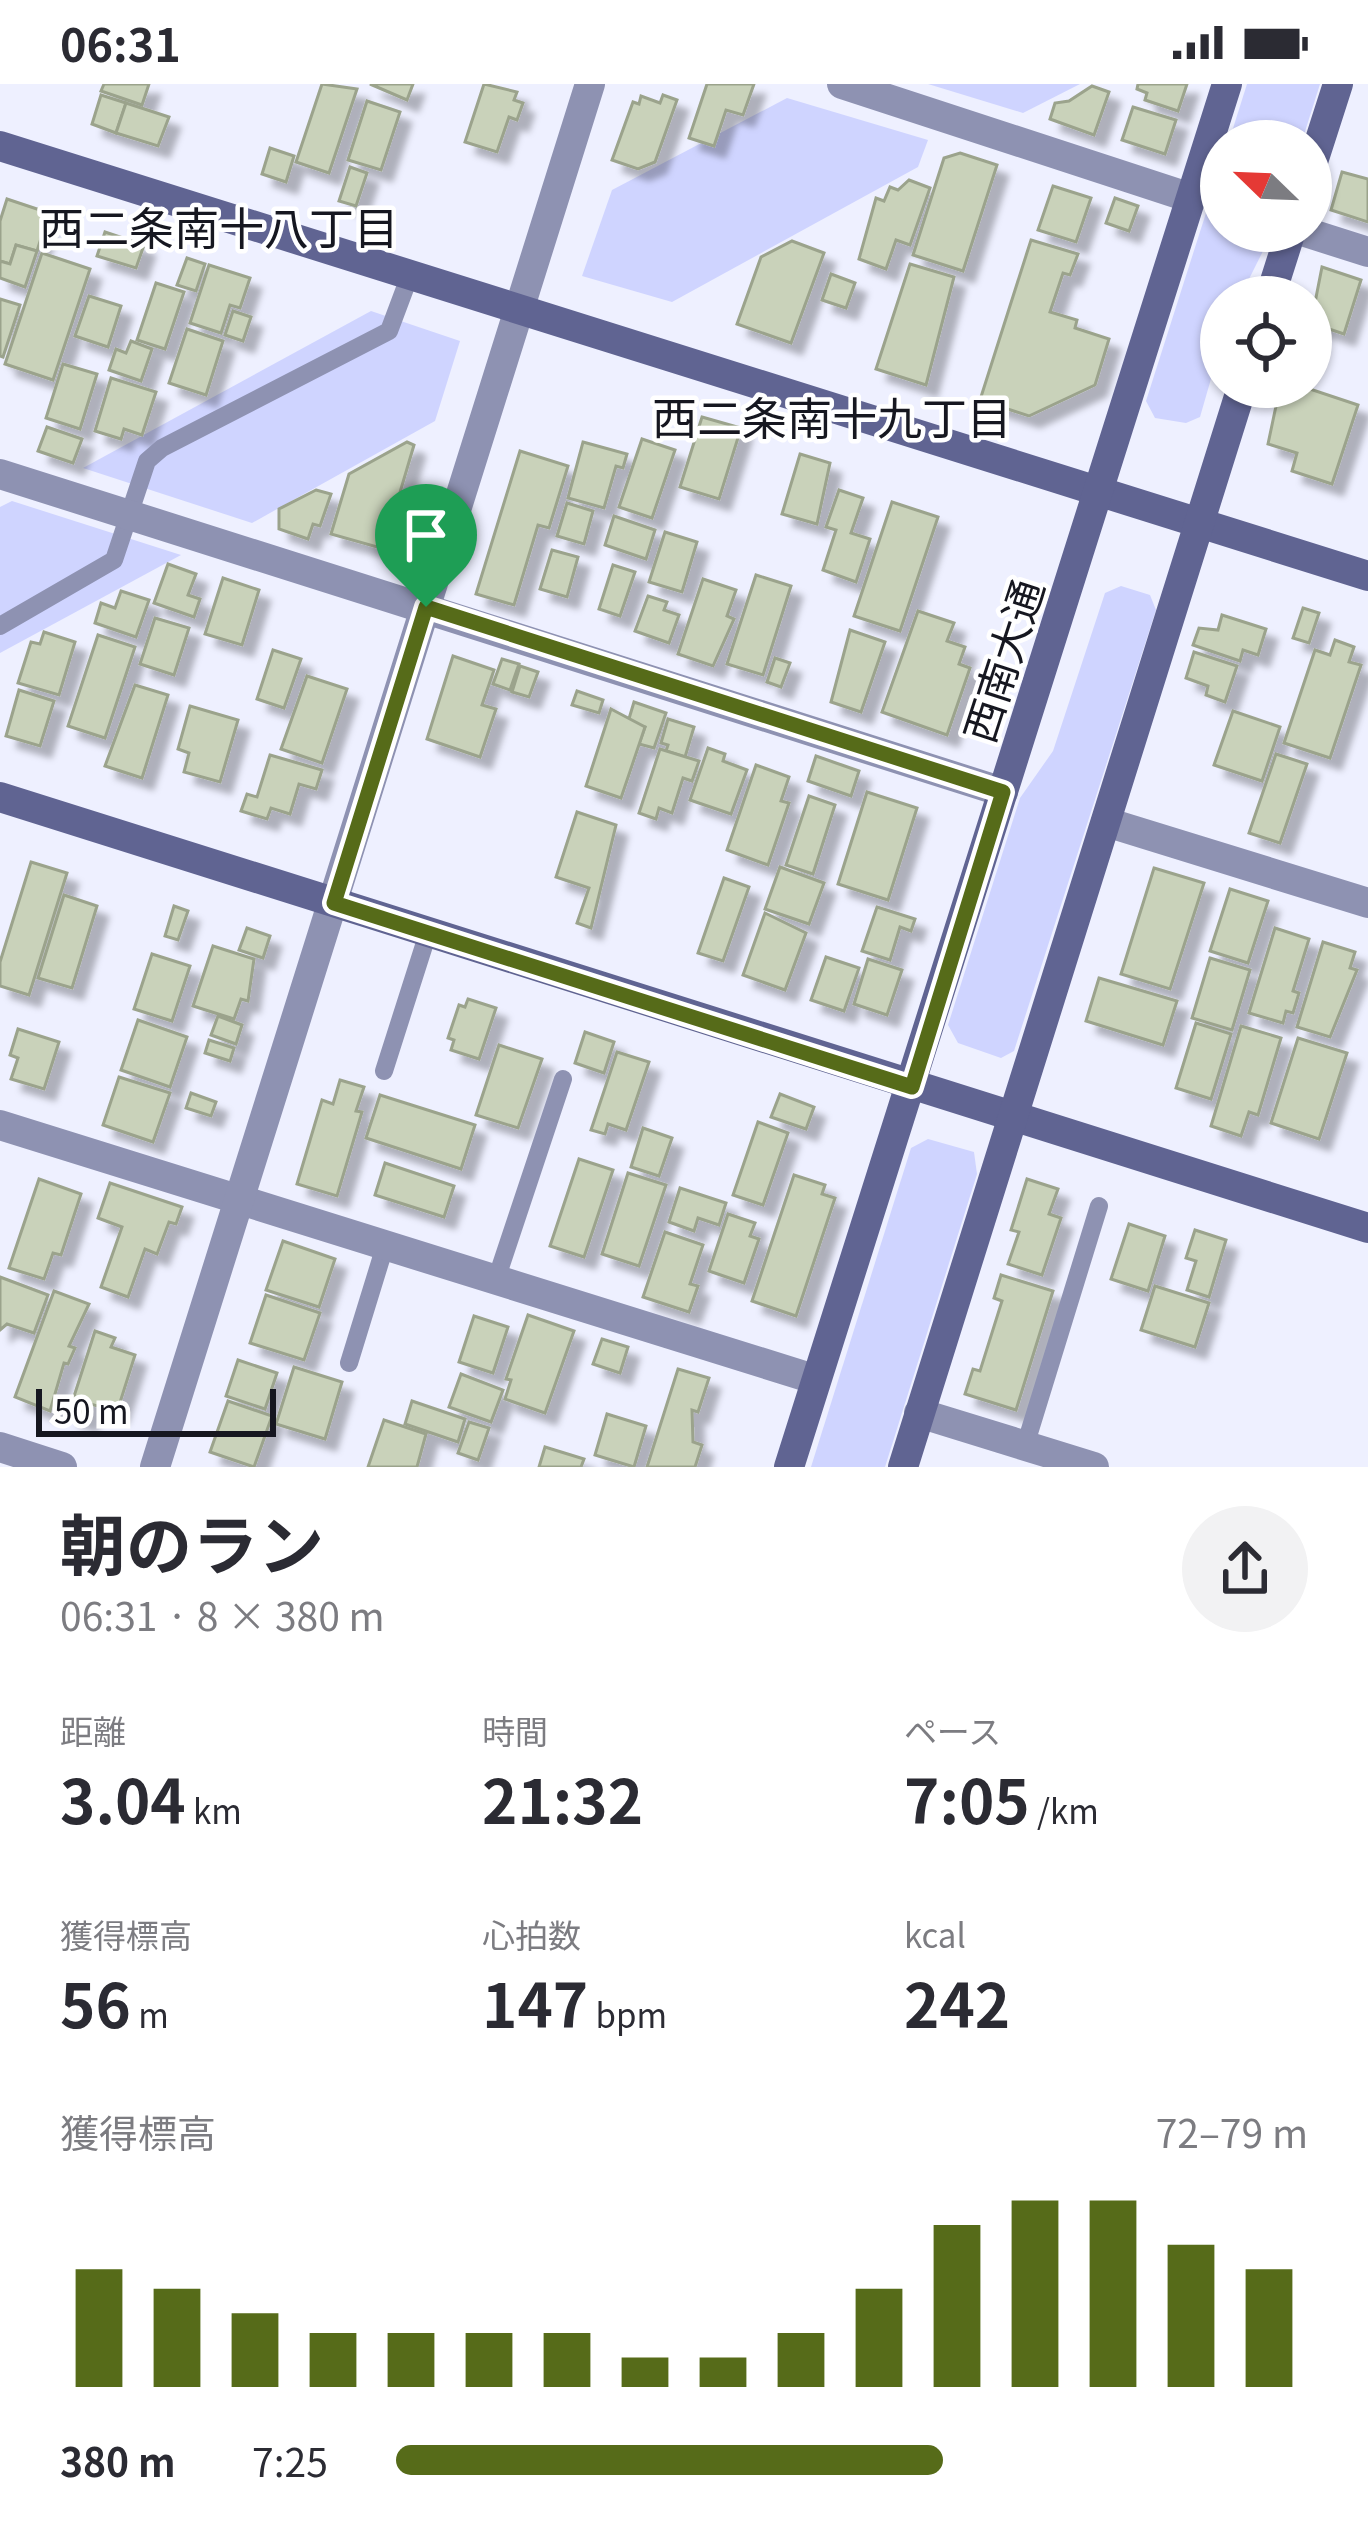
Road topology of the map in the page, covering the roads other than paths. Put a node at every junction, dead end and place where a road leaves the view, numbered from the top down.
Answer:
1 (590, 84) edge
2 (842, 84) edge
3 (1227, 84) edge
4 (1338, 84) edge
5 (906, 93) edge
6 (1326, 120) edge
7 (0, 146) edge
8 (1191, 198) junction
9 (1332, 241) edge
10 (1368, 252) edge
11 (410, 275) junction
12 (520, 309) junction
13 (1235, 408) edge
14 (0, 473) edge
15 (1101, 491) junction
16 (129, 516) junction
17 (1199, 522) junction
18 (1368, 575) edge
19 (426, 607) junction
20 (0, 626) edge
21 (1003, 792) junction
22 (0, 796) edge
23 (1106, 822) junction
24 (334, 903) junction
25 (1368, 903) edge
26 (428, 933) junction
27 (384, 1071) dead end
28 (563, 1079) dead end
29 (912, 1087) junction
30 (1016, 1118) junction
31 (0, 1125) edge
32 (241, 1202) junction
33 (1099, 1206) dead end
34 (1368, 1228) edge
35 (386, 1246) junction
36 (496, 1280) junction
37 (349, 1363) dead end
38 (814, 1379) junction
39 (919, 1413) junction
40 (1025, 1446) junction
41 (0, 1447) edge
42 (62, 1467) edge
43 (155, 1467) edge
44 (789, 1467) edge
45 (903, 1467) edge
46 (1094, 1467) edge

1 - 12 street
2 - 5 street
3 - 8 street, 西南大通
4 - 6 street
5 - 8 street
7 - 11 street
8 - 15 street, 西南大通
9 - 10 street
11 - 12 street
11 - 16 lane
12 - 15 street
12 - 19 street
13 - 17 street
14 - 16 street
15 - 17 street
15 - 21 street, 西南大通
16 - 19 street
16 - 20 lane
17 - 18 street
17 - 23 street
19 - 21 street
19 - 24 street
21 - 29 street, 西南大通
22 - 24 street
23 - 25 street
23 - 30 street
24 - 26 street
24 - 32 street
26 - 27 lane
26 - 29 street
28 - 36 lane
29 - 30 street
29 - 38 street, 西南大通
30 - 34 street
30 - 39 street
31 - 32 street
32 - 35 street
32 - 43 street
33 - 40 lane
35 - 36 street
35 - 37 lane
36 - 38 street
38 - 44 street, 西南大通
39 - 40 street
39 - 45 street
40 - 46 street
41 - 42 street

